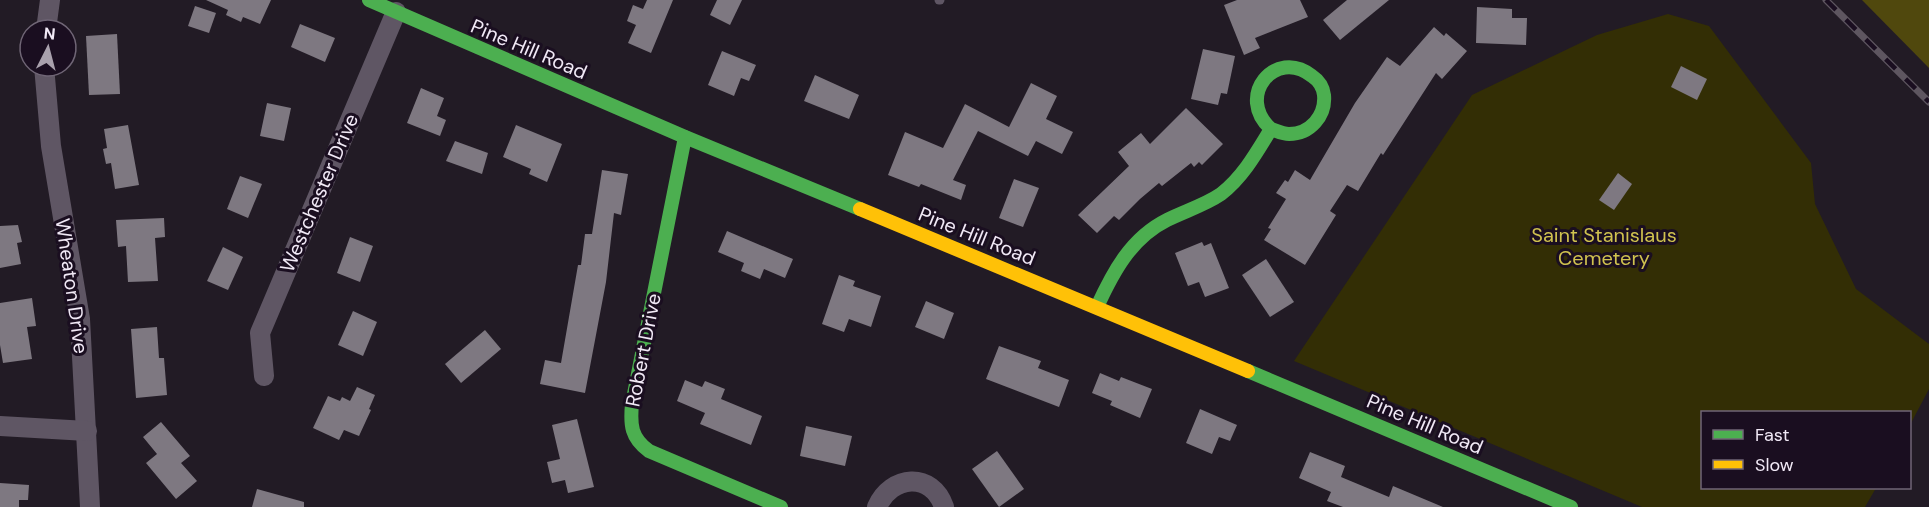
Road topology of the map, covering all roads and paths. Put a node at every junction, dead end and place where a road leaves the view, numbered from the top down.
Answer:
1 (50, 0) edge
2 (369, 0) edge
3 (396, 12) junction
4 (48, 18) edge
5 (45, 78) edge
6 (1271, 129) junction
7 (685, 137) junction
8 (1097, 307) junction
9 (264, 376) dead end
10 (0, 426) edge
11 (87, 431) junction
12 (90, 507) edge
13 (781, 507) edge
14 (877, 507) edge
15 (944, 507) edge
16 (1571, 507) edge

1 - 4 street
2 - 3 street, Pine Hill Road
3 - 7 street, Pine Hill Road
3 - 9 street, Westchester Drive
5 - 11 street, Wheaton Drive
6 - 6 street
6 - 8 street
7 - 8 street, Pine Hill Road
7 - 13 street, Robert Drive
8 - 16 street, Pine Hill Road
10 - 11 street
11 - 12 street, Wheaton Drive
14 - 15 street

